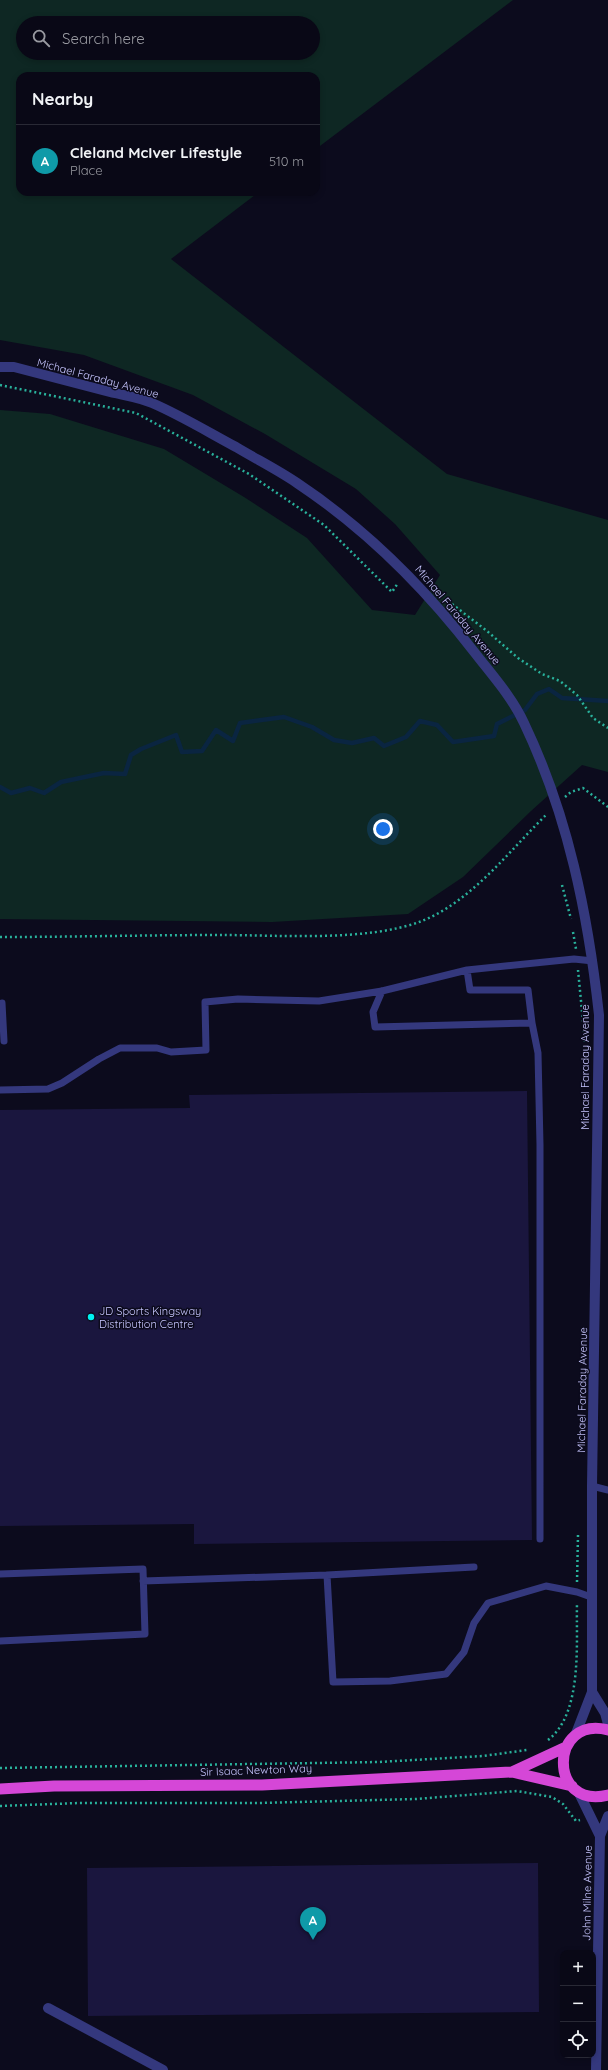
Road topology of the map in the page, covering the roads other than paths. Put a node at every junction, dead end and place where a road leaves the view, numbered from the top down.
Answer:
1 (0, 367) edge
2 (593, 961) junction
3 (467, 970) junction
4 (382, 990) junction
5 (2, 1003) dead end
6 (532, 1023) junction
7 (4, 1041) dead end
8 (0, 1090) edge
9 (592, 1486) junction
10 (608, 1490) edge
11 (540, 1540) dead end
12 (474, 1567) dead end
13 (0, 1574) edge
14 (327, 1575) junction
15 (143, 1581) junction
16 (591, 1597) junction
17 (0, 1641) edge
18 (592, 1692) junction
19 (608, 1724) edge
20 (608, 1730) edge
21 (575, 1736) junction
22 (566, 1747) junction
23 (512, 1772) junction
24 (0, 1789) edge
25 (575, 1790) junction
26 (608, 1795) edge
27 (608, 1816) edge
28 (600, 1836) junction
29 (48, 2008) dead end
30 (595, 2022) edge
31 (596, 2058) edge
32 (163, 2070) edge
33 (596, 2070) edge

1 - 2 street, Michael Faraday Avenue
2 - 3 lane
2 - 9 street, Michael Faraday Avenue
3 - 4 lane
3 - 6 lane
4 - 6 lane
4 - 8 lane
5 - 7 lane
6 - 11 lane
9 - 10 lane
9 - 16 street, Michael Faraday Avenue
12 - 14 lane
13 - 15 lane
14 - 15 lane
14 - 16 lane
15 - 17 lane
16 - 18 street, Michael Faraday Avenue
18 - 19 street
18 - 21 street
20 - 21 highway
21 - 22 highway
22 - 23 highway, Sir Isaac Newton Way
22 - 25 highway
23 - 24 highway, Sir Isaac Newton Way
23 - 25 highway, Sir Isaac Newton Way
25 - 26 highway, Sir Isaac Newton Way
25 - 28 street, John Milne Avenue
27 - 28 street, John Milne Avenue
28 - 30 street, John Milne Avenue
29 - 32 street
31 - 33 street, John Milne Avenue

